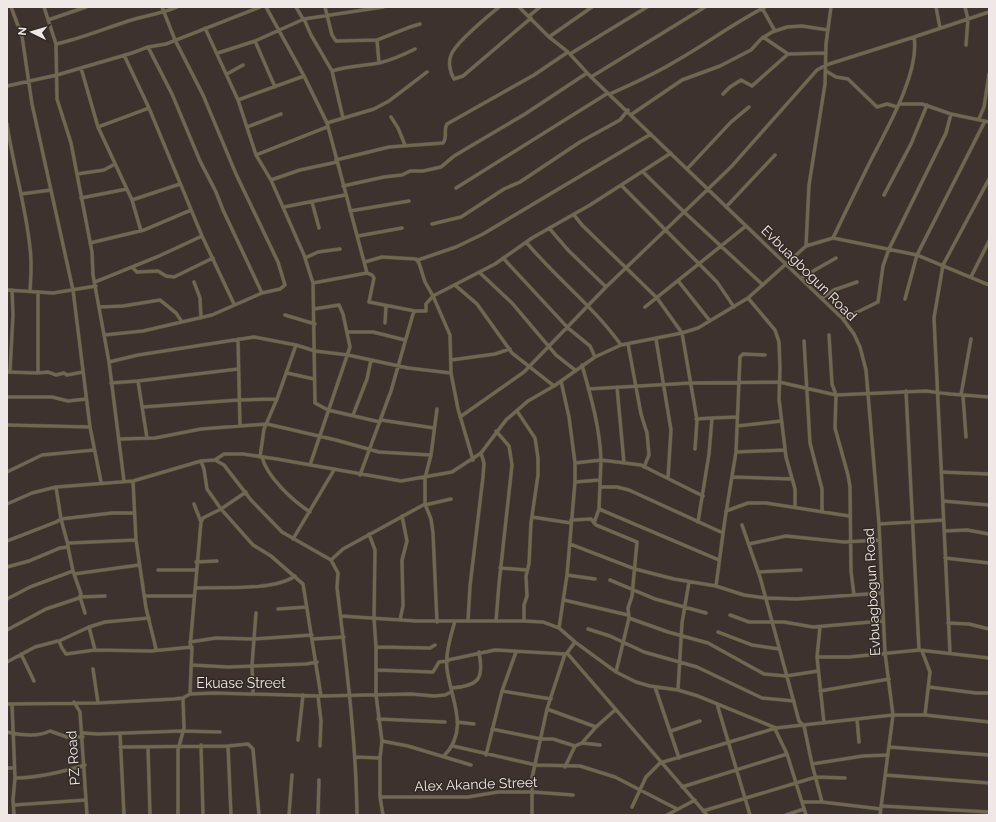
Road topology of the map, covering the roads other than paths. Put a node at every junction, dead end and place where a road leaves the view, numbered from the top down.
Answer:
1 (11, 7) edge
2 (44, 7) edge
3 (86, 7) edge
4 (162, 7) edge
5 (176, 7) edge
6 (260, 7) edge
7 (266, 7) edge
8 (296, 7) edge
9 (325, 7) edge
10 (383, 7) edge
11 (499, 7) edge
12 (519, 7) edge
13 (540, 7) edge
14 (592, 7) edge
15 (647, 7) edge
16 (705, 7) edge
17 (831, 7) edge
18 (936, 7) edge
19 (965, 7) edge
20 (763, 8) edge
21 (165, 12) junction
22 (989, 12) edge
23 (327, 15) junction
24 (530, 17) junction
25 (303, 19) junction
26 (968, 19) junction
27 (48, 20) junction
28 (420, 24) dead end
29 (206, 28) junction
30 (940, 28) junction
31 (278, 29) junction
32 (828, 30) junction
33 (774, 31) junction
34 (549, 37) junction
35 (914, 37) junction
36 (764, 38) junction
37 (175, 40) junction
38 (377, 40) junction
39 (255, 41) junction
40 (56, 44) junction
41 (966, 45) dead end
42 (148, 47) junction
43 (415, 49) dead end
44 (218, 53) junction
45 (569, 53) junction
46 (826, 53) junction
47 (788, 54) junction
48 (124, 55) junction
49 (378, 63) junction
50 (243, 65) dead end
51 (826, 65) junction
52 (81, 68) junction
53 (332, 70) junction
54 (826, 71) junction
55 (427, 72) dead end
56 (587, 73) junction
57 (227, 74) junction
58 (989, 74) edge
59 (57, 75) junction
60 (304, 76) junction
61 (591, 77) junction
62 (28, 81) junction
63 (7, 86) edge
64 (275, 87) junction
65 (609, 94) junction
66 (723, 94) dead end
67 (238, 100) junction
68 (898, 105) junction
69 (927, 105) junction
70 (749, 107) dead end
71 (149, 108) junction
72 (628, 110) junction
73 (281, 114) dead end
74 (632, 114) junction
75 (951, 114) junction
76 (391, 117) dead end
77 (343, 118) junction
78 (979, 119) junction
79 (985, 121) junction
80 (989, 122) edge
81 (7, 124) edge
82 (327, 125) junction
83 (98, 127) junction
84 (247, 127) junction
85 (651, 134) junction
86 (8, 140) edge
87 (405, 145) junction
88 (671, 153) junction
89 (256, 155) junction
90 (775, 155) dead end
91 (336, 161) junction
92 (115, 164) junction
93 (687, 169) junction
94 (643, 172) junction
95 (77, 174) junction
96 (271, 180) junction
97 (989, 180) edge
98 (180, 184) junction
99 (621, 185) junction
100 (343, 186) junction
101 (456, 188) dead end
102 (126, 189) junction
103 (51, 190) junction
104 (708, 190) junction
105 (21, 194) junction
106 (346, 195) junction
107 (884, 195) dead end
108 (81, 198) junction
109 (132, 200) junction
110 (409, 201) dead end
111 (312, 202) junction
112 (284, 207) junction
113 (726, 207) junction
114 (191, 210) junction
115 (350, 211) junction
116 (683, 211) junction
117 (574, 215) junction
118 (432, 224) dead end
119 (746, 226) junction
120 (320, 228) dead end
121 (402, 228) dead end
122 (549, 228) junction
123 (664, 230) junction
124 (141, 231) junction
125 (202, 236) junction
126 (358, 236) junction
127 (833, 238) junction
128 (989, 241) edge
129 (526, 242) junction
130 (90, 243) junction
131 (806, 246) junction
132 (721, 247) junction
133 (340, 249) dead end
134 (889, 249) junction
135 (917, 255) junction
136 (213, 258) junction
137 (305, 258) junction
138 (503, 258) junction
139 (836, 258) dead end
140 (418, 260) junction
141 (365, 262) junction
142 (786, 263) junction
143 (699, 264) junction
144 (943, 265) junction
145 (132, 267) junction
146 (626, 268) junction
147 (479, 272) junction
148 (367, 273) junction
149 (971, 277) junction
150 (801, 278) junction
151 (194, 282) dead end
152 (679, 282) junction
153 (857, 282) dead end
154 (313, 283) junction
155 (95, 284) junction
156 (455, 285) junction
157 (763, 285) junction
158 (989, 285) edge
159 (606, 287) junction
160 (7, 290) edge
161 (12, 290) junction
162 (73, 290) junction
163 (30, 291) junction
164 (38, 292) junction
165 (262, 293) junction
166 (433, 296) junction
167 (657, 298) junction
168 (748, 298) junction
169 (822, 298) junction
170 (905, 299) dead end
171 (234, 304) junction
172 (386, 306) junction
173 (100, 307) junction
174 (587, 307) junction
175 (645, 307) dead end
176 (734, 307) junction
177 (314, 309) junction
178 (415, 312) junction
179 (285, 315) dead end
180 (201, 318) junction
181 (843, 320) junction
182 (710, 321) junction
183 (182, 322) junction
184 (385, 323) dead end
185 (315, 324) junction
186 (568, 328) junction
187 (348, 332) junction
188 (682, 333) junction
189 (104, 335) junction
190 (829, 335) dead end
191 (238, 339) junction
192 (656, 339) junction
193 (970, 339) dead end
194 (406, 340) junction
195 (804, 341) dead end
196 (628, 344) junction
197 (296, 345) junction
198 (621, 345) junction
199 (548, 346) junction
200 (510, 349) junction
201 (315, 351) junction
202 (348, 355) junction
203 (765, 355) dead end
204 (595, 357) junction
205 (371, 360) junction
206 (451, 360) junction
207 (109, 362) junction
208 (582, 365) junction
209 (398, 366) junction
210 (528, 366) junction
211 (238, 369) junction
212 (575, 370) junction
213 (8, 372) edge
214 (83, 372) junction
215 (38, 373) junction
216 (287, 373) junction
217 (451, 373) junction
218 (314, 379) junction
219 (561, 381) junction
220 (138, 382) junction
221 (740, 382) junction
222 (779, 382) junction
223 (111, 383) junction
224 (691, 383) junction
225 (662, 385) junction
226 (554, 386) junction
227 (617, 387) junction
228 (636, 387) junction
229 (588, 389) junction
230 (807, 389) junction
231 (906, 391) junction
232 (937, 392) junction
233 (868, 394) junction
234 (989, 394) edge
235 (836, 395) junction
236 (962, 396) junction
237 (7, 397) edge
238 (989, 397) edge
239 (277, 399) junction
240 (86, 400) junction
241 (240, 400) junction
242 (989, 401) edge
243 (143, 407) junction
244 (437, 409) dead end
245 (328, 410) junction
246 (517, 411) junction
247 (353, 415) junction
248 (460, 417) junction
249 (737, 417) junction
250 (712, 418) junction
251 (696, 419) junction
252 (381, 421) junction
253 (781, 422) junction
254 (267, 424) junction
255 (7, 425) edge
256 (240, 426) junction
257 (737, 426) junction
258 (90, 427) junction
259 (434, 428) junction
260 (496, 432) junction
261 (320, 436) junction
262 (966, 437) dead end
263 (147, 438) junction
264 (119, 439) junction
265 (370, 449) junction
266 (695, 449) dead end
267 (94, 450) junction
268 (785, 450) junction
269 (736, 452) junction
270 (481, 453) junction
271 (431, 455) junction
272 (261, 457) junction
273 (215, 460) junction
274 (473, 460) junction
275 (601, 460) junction
276 (200, 462) junction
277 (624, 462) junction
278 (575, 463) junction
279 (310, 465) junction
280 (644, 467) junction
281 (334, 470) junction
282 (7, 472) edge
283 (942, 472) junction
284 (989, 474) edge
285 (360, 475) junction
286 (733, 477) junction
287 (425, 478) junction
288 (668, 478) junction
289 (792, 479) junction
290 (124, 480) junction
291 (599, 480) junction
292 (133, 481) junction
293 (101, 482) junction
294 (575, 482) junction
295 (56, 487) junction
296 (600, 487) junction
297 (246, 492) junction
298 (703, 496) junction
299 (451, 499) dead end
300 (943, 501) junction
301 (7, 504) edge
302 (194, 504) dead end
303 (425, 505) junction
304 (989, 505) edge
305 (795, 506) junction
306 (222, 509) junction
307 (599, 509) junction
308 (726, 511) junction
309 (310, 512) junction
310 (822, 512) junction
311 (134, 513) junction
312 (402, 516) junction
313 (849, 516) junction
314 (532, 517) junction
315 (62, 519) junction
316 (943, 520) junction
317 (571, 521) junction
318 (201, 522) junction
319 (698, 522) junction
320 (913, 522) junction
321 (594, 523) junction
322 (879, 524) junction
323 (742, 525) dead end
324 (944, 531) junction
325 (723, 533) junction
326 (369, 534) junction
327 (989, 534) edge
328 (293, 539) junction
329 (136, 540) junction
330 (880, 540) junction
331 (7, 541) edge
332 (850, 542) junction
333 (570, 544) junction
334 (749, 544) junction
335 (68, 545) junction
336 (945, 558) junction
337 (331, 560) junction
338 (720, 560) junction
339 (217, 561) dead end
340 (196, 562) junction
341 (989, 562) edge
342 (139, 565) junction
343 (7, 567) edge
344 (500, 568) junction
345 (635, 569) junction
346 (158, 570) dead end
347 (195, 570) junction
348 (527, 570) junction
349 (801, 570) dead end
350 (74, 572) junction
351 (759, 572) junction
352 (567, 575) junction
353 (295, 576) junction
354 (595, 579) dead end
355 (610, 580) dead end
356 (689, 582) junction
357 (716, 586) junction
358 (195, 588) junction
359 (631, 590) junction
360 (882, 593) junction
361 (854, 594) junction
362 (106, 596) dead end
363 (144, 596) junction
364 (193, 596) junction
365 (80, 597) junction
366 (765, 598) junction
367 (7, 599) edge
368 (564, 600) junction
369 (307, 607) junction
370 (685, 607) junction
371 (278, 608) dead end
372 (85, 613) dead end
373 (256, 613) dead end
374 (706, 613) dead end
375 (730, 615) dead end
376 (341, 616) junction
377 (629, 616) junction
378 (149, 618) junction
379 (374, 618) junction
380 (400, 620) junction
381 (455, 621) junction
382 (468, 621) junction
383 (524, 621) junction
384 (883, 621) junction
385 (437, 622) junction
386 (496, 622) junction
387 (772, 623) junction
388 (948, 623) junction
389 (89, 627) junction
390 (820, 627) junction
391 (559, 628) junction
392 (588, 629) dead end
393 (989, 629) edge
394 (7, 630) edge
395 (718, 632) dead end
396 (681, 634) junction
397 (312, 637) junction
398 (344, 637) junction
399 (253, 639) junction
400 (60, 641) junction
401 (190, 642) junction
402 (575, 642) junction
403 (624, 643) junction
404 (435, 645) dead end
405 (376, 647) junction
406 (190, 648) junction
407 (156, 649) junction
408 (779, 649) junction
409 (95, 650) junction
410 (921, 651) junction
411 (479, 652) junction
412 (516, 652) junction
413 (885, 653) junction
414 (950, 653) junction
415 (21, 654) junction
416 (566, 654) junction
417 (817, 657) junction
418 (989, 658) edge
419 (448, 661) junction
420 (7, 662) edge
421 (317, 662) junction
422 (681, 662) junction
423 (191, 665) junction
424 (252, 665) junction
425 (93, 669) dead end
426 (377, 670) junction
427 (818, 671) junction
428 (616, 672) junction
429 (786, 676) junction
430 (889, 680) junction
431 (34, 681) dead end
432 (655, 687) junction
433 (929, 687) junction
434 (451, 690) junction
435 (678, 690) junction
436 (502, 691) junction
437 (820, 691) junction
438 (989, 692) edge
439 (190, 694) junction
440 (253, 694) junction
441 (351, 694) junction
442 (304, 695) junction
443 (376, 695) junction
444 (320, 696) junction
445 (183, 698) junction
446 (551, 699) junction
447 (794, 701) junction
448 (74, 702) junction
449 (98, 703) junction
450 (717, 703) junction
451 (7, 704) edge
452 (12, 704) junction
453 (547, 709) junction
454 (615, 710) junction
455 (893, 715) junction
456 (925, 715) junction
457 (378, 719) junction
458 (857, 719) junction
459 (700, 721) dead end
460 (445, 722) dead end
461 (457, 722) junction
462 (989, 722) edge
463 (824, 723) junction
464 (474, 724) dead end
465 (804, 726) junction
466 (596, 727) junction
467 (492, 729) junction
468 (775, 729) junction
469 (182, 731) junction
470 (7, 732) edge
471 (220, 732) dead end
472 (671, 732) junction
473 (83, 733) junction
474 (120, 733) junction
475 (12, 734) junction
476 (83, 737) junction
477 (541, 739) junction
478 (298, 740) dead end
479 (382, 741) junction
480 (729, 742) junction
481 (859, 742) dead end
482 (582, 743) junction
483 (179, 745) junction
484 (201, 745) junction
485 (600, 745) dead end
486 (228, 746) junction
487 (320, 746) dead end
488 (453, 746) junction
489 (575, 746) junction
490 (120, 747) junction
491 (148, 747) junction
492 (889, 747) junction
493 (787, 754) junction
494 (486, 755) junction
495 (888, 755) junction
496 (989, 755) edge
497 (444, 756) junction
498 (355, 757) junction
499 (380, 758) junction
500 (680, 758) junction
501 (660, 763) junction
502 (812, 764) junction
503 (85, 765) junction
504 (471, 765) dead end
505 (536, 766) junction
506 (565, 767) junction
507 (7, 768) edge
508 (14, 768) junction
509 (737, 769) junction
510 (292, 775) dead end
511 (885, 775) junction
512 (816, 776) junction
513 (15, 778) junction
514 (845, 778) dead end
515 (319, 780) dead end
516 (796, 782) junction
517 (989, 783) edge
518 (682, 786) junction
519 (640, 790) junction
520 (533, 792) junction
521 (573, 795) dead end
522 (380, 797) junction
523 (745, 797) junction
524 (7, 800) edge
525 (13, 800) junction
526 (86, 800) junction
527 (695, 800) junction
528 (802, 802) junction
529 (822, 802) junction
530 (14, 805) junction
531 (632, 807) dead end
532 (881, 807) junction
533 (677, 809) junction
534 (804, 809) junction
535 (703, 811) junction
536 (989, 812) edge
537 (14, 815) edge
538 (87, 815) edge
539 (124, 815) edge
540 (150, 815) edge
541 (178, 815) edge
542 (203, 815) edge
543 (231, 815) edge
544 (259, 815) edge
545 (289, 815) edge
546 (318, 815) edge
547 (357, 815) edge
548 (383, 815) edge
549 (532, 815) edge
550 (666, 815) edge
551 (707, 815) edge
552 (750, 815) edge
553 (786, 815) edge
554 (806, 815) edge
555 (880, 815) edge

1 - 62 street
2 - 27 street
3 - 27 street
4 - 21 street
5 - 21 street
6 - 29 street
7 - 31 street
8 - 25 street
9 - 23 street
10 - 23 street
11 - 24 street
12 - 24 street, Evbuagbogun Road
13 - 24 street
14 - 34 street
15 - 45 street
16 - 61 street
17 - 32 street
18 - 30 street
19 - 26 street
20 - 33 street
20 - 65 street
21 - 37 street
21 - 40 street
22 - 26 street
23 - 25 street
23 - 38 street
24 - 34 street, Evbuagbogun Road
25 - 31 street
25 - 53 street
26 - 30 street
26 - 41 street
27 - 40 street
28 - 38 street
29 - 37 street
29 - 44 street
30 - 35 street
31 - 39 street
31 - 60 street
32 - 33 street
32 - 46 street
33 - 36 street
34 - 45 street, Evbuagbogun Road
35 - 51 street
35 - 68 street
36 - 47 street
36 - 74 street
37 - 42 street
37 - 165 street
38 - 49 street
39 - 44 street
39 - 64 street
40 - 59 street
42 - 48 street
42 - 165 street
43 - 49 street
44 - 57 street
45 - 56 street, Evbuagbogun Road
45 - 87 street
46 - 47 street
46 - 51 street
47 - 66 street
48 - 52 street
48 - 71 street
49 - 53 street
50 - 57 street
51 - 54 street
51 - 104 street
52 - 59 street
52 - 83 street
53 - 77 street
54 - 68 street
54 - 131 street
55 - 77 street
56 - 61 street, Evbuagbogun Road
56 - 100 street
57 - 67 street
58 - 78 street
59 - 62 street
59 - 95 street
60 - 64 street
60 - 82 street
61 - 65 street, Evbuagbogun Road
62 - 63 street
62 - 103 street
64 - 67 street
65 - 72 street, Evbuagbogun Road
65 - 101 street
67 - 84 street
68 - 69 street
68 - 127 street
69 - 75 street
69 - 107 street
70 - 93 street
71 - 83 street
71 - 98 street
72 - 74 street, Evbuagbogun Road
72 - 118 street
73 - 84 street
74 - 85 street, Evbuagbogun Road
75 - 78 street
75 - 134 street
76 - 87 street
77 - 82 street
78 - 79 street
79 - 80 street
79 - 135 street
81 - 86 street
82 - 89 street
82 - 91 street
83 - 92 street
84 - 89 street
85 - 88 street, Evbuagbogun Road
85 - 140 street
86 - 105 street
87 - 91 street
88 - 93 street, Evbuagbogun Road
88 - 94 street
89 - 96 street
90 - 113 street
91 - 96 street
91 - 100 street
92 - 95 street
92 - 102 street
93 - 104 street, Evbuagbogun Road
94 - 99 street
94 - 116 street
95 - 108 street
96 - 112 street
97 - 144 street
98 - 109 street
98 - 114 street
99 - 117 street
99 - 123 street
100 - 106 street
102 - 108 street
102 - 109 street
103 - 105 street
103 - 162 street
104 - 113 street, Evbuagbogun Road
104 - 116 street
105 - 163 street
106 - 111 street
106 - 115 street
108 - 130 street
109 - 124 street
110 - 115 street
111 - 112 street
111 - 120 street
112 - 137 street
113 - 119 street, Evbuagbogun Road
114 - 124 street
114 - 125 street
115 - 126 street
116 - 123 street
116 - 132 street
117 - 122 street
117 - 146 street
119 - 132 street
119 - 142 street, Evbuagbogun Road
121 - 126 street
122 - 129 street
122 - 159 street
123 - 143 street
123 - 146 street
124 - 130 street
125 - 136 street
125 - 145 street
126 - 141 street
127 - 131 street
127 - 134 street
128 - 149 street
129 - 138 street
129 - 174 street
130 - 155 street
131 - 142 street
132 - 143 street
132 - 157 street
133 - 137 street
134 - 135 street
134 - 181 street
135 - 144 street
135 - 170 street
136 - 145 street
136 - 171 street
137 - 154 street
138 - 147 street
138 - 186 street
139 - 150 street
140 - 141 street
140 - 166 street
141 - 148 street
142 - 150 street, Evbuagbogun Road
142 - 157 street
143 - 152 street
143 - 176 street
144 - 149 street
144 - 232 street
145 - 155 street
146 - 159 street
146 - 167 street
147 - 156 street
147 - 199 street
148 - 154 street
148 - 172 street
149 - 158 street
150 - 169 street, Evbuagbogun Road
151 - 180 street
152 - 167 street
152 - 182 street
153 - 169 street
154 - 177 street
155 - 162 street
155 - 173 street
156 - 166 street
156 - 200 street
157 - 168 street
159 - 174 street
160 - 161 street
161 - 163 street
161 - 213 street
162 - 164 street
162 - 214 street
163 - 164 street
164 - 215 street
165 - 171 street
166 - 178 street
166 - 206 street
167 - 175 street
167 - 188 street
168 - 176 street
168 - 222 street
169 - 181 street, Evbuagbogun Road
171 - 180 street
172 - 178 street
172 - 184 street
173 - 183 street
173 - 189 street
174 - 186 street
174 - 198 street
176 - 182 street
177 - 185 street
177 - 187 street
178 - 194 street
179 - 185 street
180 - 183 street
181 - 233 street, Evbuagbogun Road
182 - 188 street
183 - 189 street
185 - 201 street
186 - 199 street
186 - 204 street
187 - 194 street
187 - 202 street
188 - 192 street
188 - 224 street
189 - 207 street
190 - 235 street
191 - 197 street
191 - 207 street
191 - 211 street
192 - 196 street
192 - 225 street
193 - 236 street
194 - 209 street
195 - 230 street
196 - 198 street
196 - 228 street
197 - 201 street
197 - 216 street
198 - 204 street
199 - 210 street
199 - 212 street
200 - 206 street
200 - 210 street
201 - 202 street
201 - 218 street
202 - 205 street
202 - 245 street
203 - 221 street
204 - 208 street
205 - 209 street
205 - 247 street
206 - 217 street
207 - 223 street
208 - 212 street
208 - 229 street
209 - 217 street
209 - 252 street
210 - 226 street
210 - 248 street
211 - 220 street
211 - 241 street
212 - 219 street
213 - 215 street
214 - 215 street
214 - 240 street
216 - 218 street
216 - 239 street
217 - 248 street
218 - 245 street
219 - 226 street
219 - 278 street
220 - 223 street
220 - 243 street
221 - 222 street
221 - 224 street
221 - 249 street
222 - 230 street
222 - 253 street
223 - 264 street
224 - 225 street
224 - 251 street
225 - 228 street
225 - 288 street
226 - 246 street
227 - 228 street
227 - 229 street
227 - 277 street
228 - 280 street
229 - 275 street
230 - 235 street
230 - 310 street
231 - 232 street
231 - 233 street
231 - 320 street
232 - 236 street
232 - 283 street
233 - 235 street
233 - 322 street, Evbuagbogun Road
234 - 238 street
235 - 313 street
236 - 238 street
236 - 262 street
237 - 240 street
238 - 242 street
239 - 241 street
239 - 254 street
240 - 258 street
241 - 243 street
241 - 256 street
243 - 263 street
244 - 259 street
245 - 247 street
245 - 261 street
246 - 260 street
246 - 314 street
247 - 252 street
248 - 274 street
249 - 250 street
249 - 257 street
250 - 251 street
250 - 298 street
251 - 266 street
252 - 259 street
252 - 265 street
253 - 257 street
253 - 268 street
254 - 256 street
254 - 261 street
254 - 272 street
255 - 258 street
256 - 263 street
257 - 269 street
258 - 267 street
259 - 271 street
260 - 270 street
260 - 344 street
261 - 265 street
261 - 279 street
263 - 264 street
264 - 290 street
265 - 271 street
265 - 285 street
267 - 282 street
267 - 293 street
268 - 269 street
268 - 289 street
269 - 286 street
270 - 274 street
270 - 382 street
271 - 287 street
272 - 273 street
272 - 279 street
272 - 309 street
273 - 276 street
273 - 297 street
274 - 287 street
275 - 277 street
275 - 278 street
275 - 291 street
276 - 292 street
276 - 306 street
277 - 280 street
278 - 294 street
279 - 281 street
280 - 288 street
281 - 285 street
281 - 309 street
283 - 284 street
283 - 300 street
285 - 287 street
286 - 289 street
286 - 308 street
287 - 303 street
288 - 298 street
289 - 305 street
290 - 292 street
290 - 293 street
291 - 294 street
291 - 296 street
292 - 311 street
293 - 295 street
294 - 317 street
295 - 301 street
295 - 315 street
296 - 307 street
296 - 319 street
297 - 306 street
297 - 328 street
298 - 319 street
299 - 303 street
300 - 304 street
300 - 316 street
302 - 318 street
303 - 312 street
303 - 385 street
305 - 308 street
305 - 310 street
306 - 318 street
306 - 353 street
307 - 321 street
307 - 338 street
308 - 325 street
309 - 328 street
310 - 313 street
311 - 315 street
311 - 329 street
312 - 326 street
312 - 380 street
313 - 332 street
314 - 317 street
314 - 348 street
315 - 331 street
315 - 335 street
316 - 320 street
316 - 324 street
317 - 321 street
317 - 333 street
318 - 340 street
319 - 325 street
320 - 322 street
320 - 410 street
321 - 345 street
322 - 330 street, Evbuagbogun Road
323 - 334 street
324 - 327 street
324 - 336 street
325 - 338 street
326 - 337 street
326 - 379 street
328 - 337 street
329 - 335 street
329 - 342 street
330 - 332 street
330 - 360 street, Evbuagbogun Road
332 - 334 street
332 - 361 street
333 - 345 street
333 - 352 street
334 - 351 street
335 - 343 street
335 - 350 street
336 - 341 street
336 - 388 street
337 - 376 street
338 - 357 street
339 - 340 street
340 - 347 street
342 - 350 street
342 - 363 street
344 - 348 street
344 - 386 street
345 - 356 street
345 - 359 street
346 - 347 street
347 - 358 street
348 - 383 street
349 - 351 street
350 - 365 street
350 - 367 street
351 - 366 street
352 - 354 street
352 - 368 street
353 - 358 street
353 - 369 street
355 - 359 street
356 - 357 street
356 - 370 street
357 - 366 street
358 - 364 street
359 - 370 street
359 - 377 street
360 - 361 street
360 - 384 street, Evbuagbogun Road
361 - 366 street
362 - 365 street
363 - 364 street
363 - 378 street
364 - 401 street
365 - 372 street
365 - 394 street
366 - 387 street
368 - 377 street
368 - 391 street
369 - 371 street
369 - 397 street
370 - 374 street
370 - 396 street
373 - 399 street
375 - 387 street
376 - 379 street
376 - 398 street
377 - 396 street
377 - 403 street
378 - 389 street
378 - 407 street
379 - 380 street
379 - 405 street
380 - 385 street
381 - 382 street
381 - 385 street
381 - 419 street
382 - 386 street
383 - 386 street
383 - 391 street
384 - 390 street
384 - 413 street, Evbuagbogun Road
387 - 390 street
387 - 408 street
388 - 393 street
388 - 414 street
389 - 400 street
389 - 409 street
390 - 417 street
391 - 402 street
392 - 403 street
395 - 408 street
396 - 422 street
396 - 429 street
397 - 398 street
397 - 399 street
397 - 421 street
398 - 441 street
399 - 401 street
399 - 424 street
400 - 409 street
400 - 415 street
401 - 406 street
402 - 416 street
402 - 428 street
403 - 422 street
403 - 428 street
404 - 405 street
405 - 426 street
406 - 407 street
406 - 423 street
407 - 409 street
408 - 429 street
410 - 413 street
410 - 414 street
410 - 433 street
411 - 412 street
411 - 419 street
411 - 434 street, Ekuase Street
412 - 416 street
412 - 436 street
413 - 417 street
413 - 430 street, Evbuagbogun Road
414 - 418 street
415 - 420 street
415 - 431 street
416 - 446 street
416 - 454 street
417 - 427 street
419 - 426 street
419 - 434 street
421 - 424 street
421 - 444 street
422 - 435 street
422 - 447 street
423 - 424 street
423 - 439 street
424 - 440 street
425 - 449 street
426 - 443 street
427 - 429 street
427 - 437 street
428 - 432 street
429 - 447 street
430 - 437 street
430 - 455 street, Evbuagbogun Road
432 - 435 street
432 - 472 street
433 - 438 street
433 - 456 street
434 - 443 street, Ekuase Street
434 - 461 street
435 - 450 street
436 - 446 street
436 - 467 street
437 - 463 street
439 - 440 street, Ekuase Street
439 - 445 street, Ekuase Street
440 - 442 street, Ekuase Street
441 - 443 street, Ekuase Street
441 - 444 street, Ekuase Street
441 - 498 street
442 - 444 street, Ekuase Street
442 - 478 street
443 - 457 street
444 - 487 street
445 - 449 street, Ekuase Street
445 - 469 street
446 - 453 street
447 - 465 street
448 - 449 street, Ekuase Street
448 - 452 street, Ekuase Street
448 - 473 street, PZ Road
450 - 468 street
450 - 480 street
451 - 452 street, Ekuase Street
452 - 475 street
453 - 466 street
453 - 477 street
454 - 466 street
454 - 501 street
455 - 456 street
455 - 458 street
455 - 492 street, Evbuagbogun Road
456 - 462 street
457 - 460 street
457 - 479 street
458 - 463 street
458 - 481 street
459 - 472 street
461 - 464 street
461 - 488 street
463 - 465 street
465 - 468 street
465 - 502 street
466 - 482 street
467 - 477 street
467 - 494 street
468 - 480 street
468 - 493 street
469 - 471 street
469 - 474 street
469 - 483 street
470 - 475 street
472 - 500 street
473 - 474 street
473 - 476 street, PZ Road
474 - 490 street
475 - 476 street
475 - 508 street
476 - 503 street, PZ Road
477 - 489 street
477 - 505 street
479 - 497 street
479 - 499 street
480 - 500 street
480 - 509 street
482 - 485 street
482 - 489 street
483 - 484 street
483 - 491 street
483 - 541 street
484 - 486 street
484 - 542 street
486 - 543 street
486 - 544 street
488 - 494 street
488 - 497 street
489 - 506 street
490 - 491 street
490 - 539 street
491 - 540 street
492 - 495 street, Evbuagbogun Road
492 - 496 street
493 - 509 street
493 - 516 street
494 - 505 street
495 - 502 street
495 - 511 street, Evbuagbogun Road
497 - 504 street
498 - 499 street
498 - 547 street
499 - 522 street
500 - 501 street
501 - 518 street
501 - 519 street
502 - 512 street
503 - 513 street
503 - 526 street, PZ Road
505 - 506 street
505 - 520 street
506 - 519 street
507 - 508 street
508 - 513 street
509 - 518 street
509 - 523 street
510 - 545 street
511 - 517 street
511 - 532 street, Evbuagbogun Road
512 - 514 street
512 - 516 street
512 - 529 street
513 - 525 street
515 - 546 street
516 - 523 street
516 - 528 street
518 - 527 street
519 - 531 street
519 - 533 street
520 - 521 street, Alex Akande Street
520 - 522 street, Alex Akande Street
520 - 549 street
522 - 548 street
523 - 535 street
523 - 552 street
524 - 525 street
525 - 530 street
526 - 530 street
526 - 538 street, PZ Road
527 - 533 street
527 - 535 street
528 - 529 street
528 - 534 street
529 - 532 street
530 - 537 street
532 - 536 street
532 - 555 street, Evbuagbogun Road
533 - 550 street
534 - 553 street
534 - 554 street
535 - 551 street

